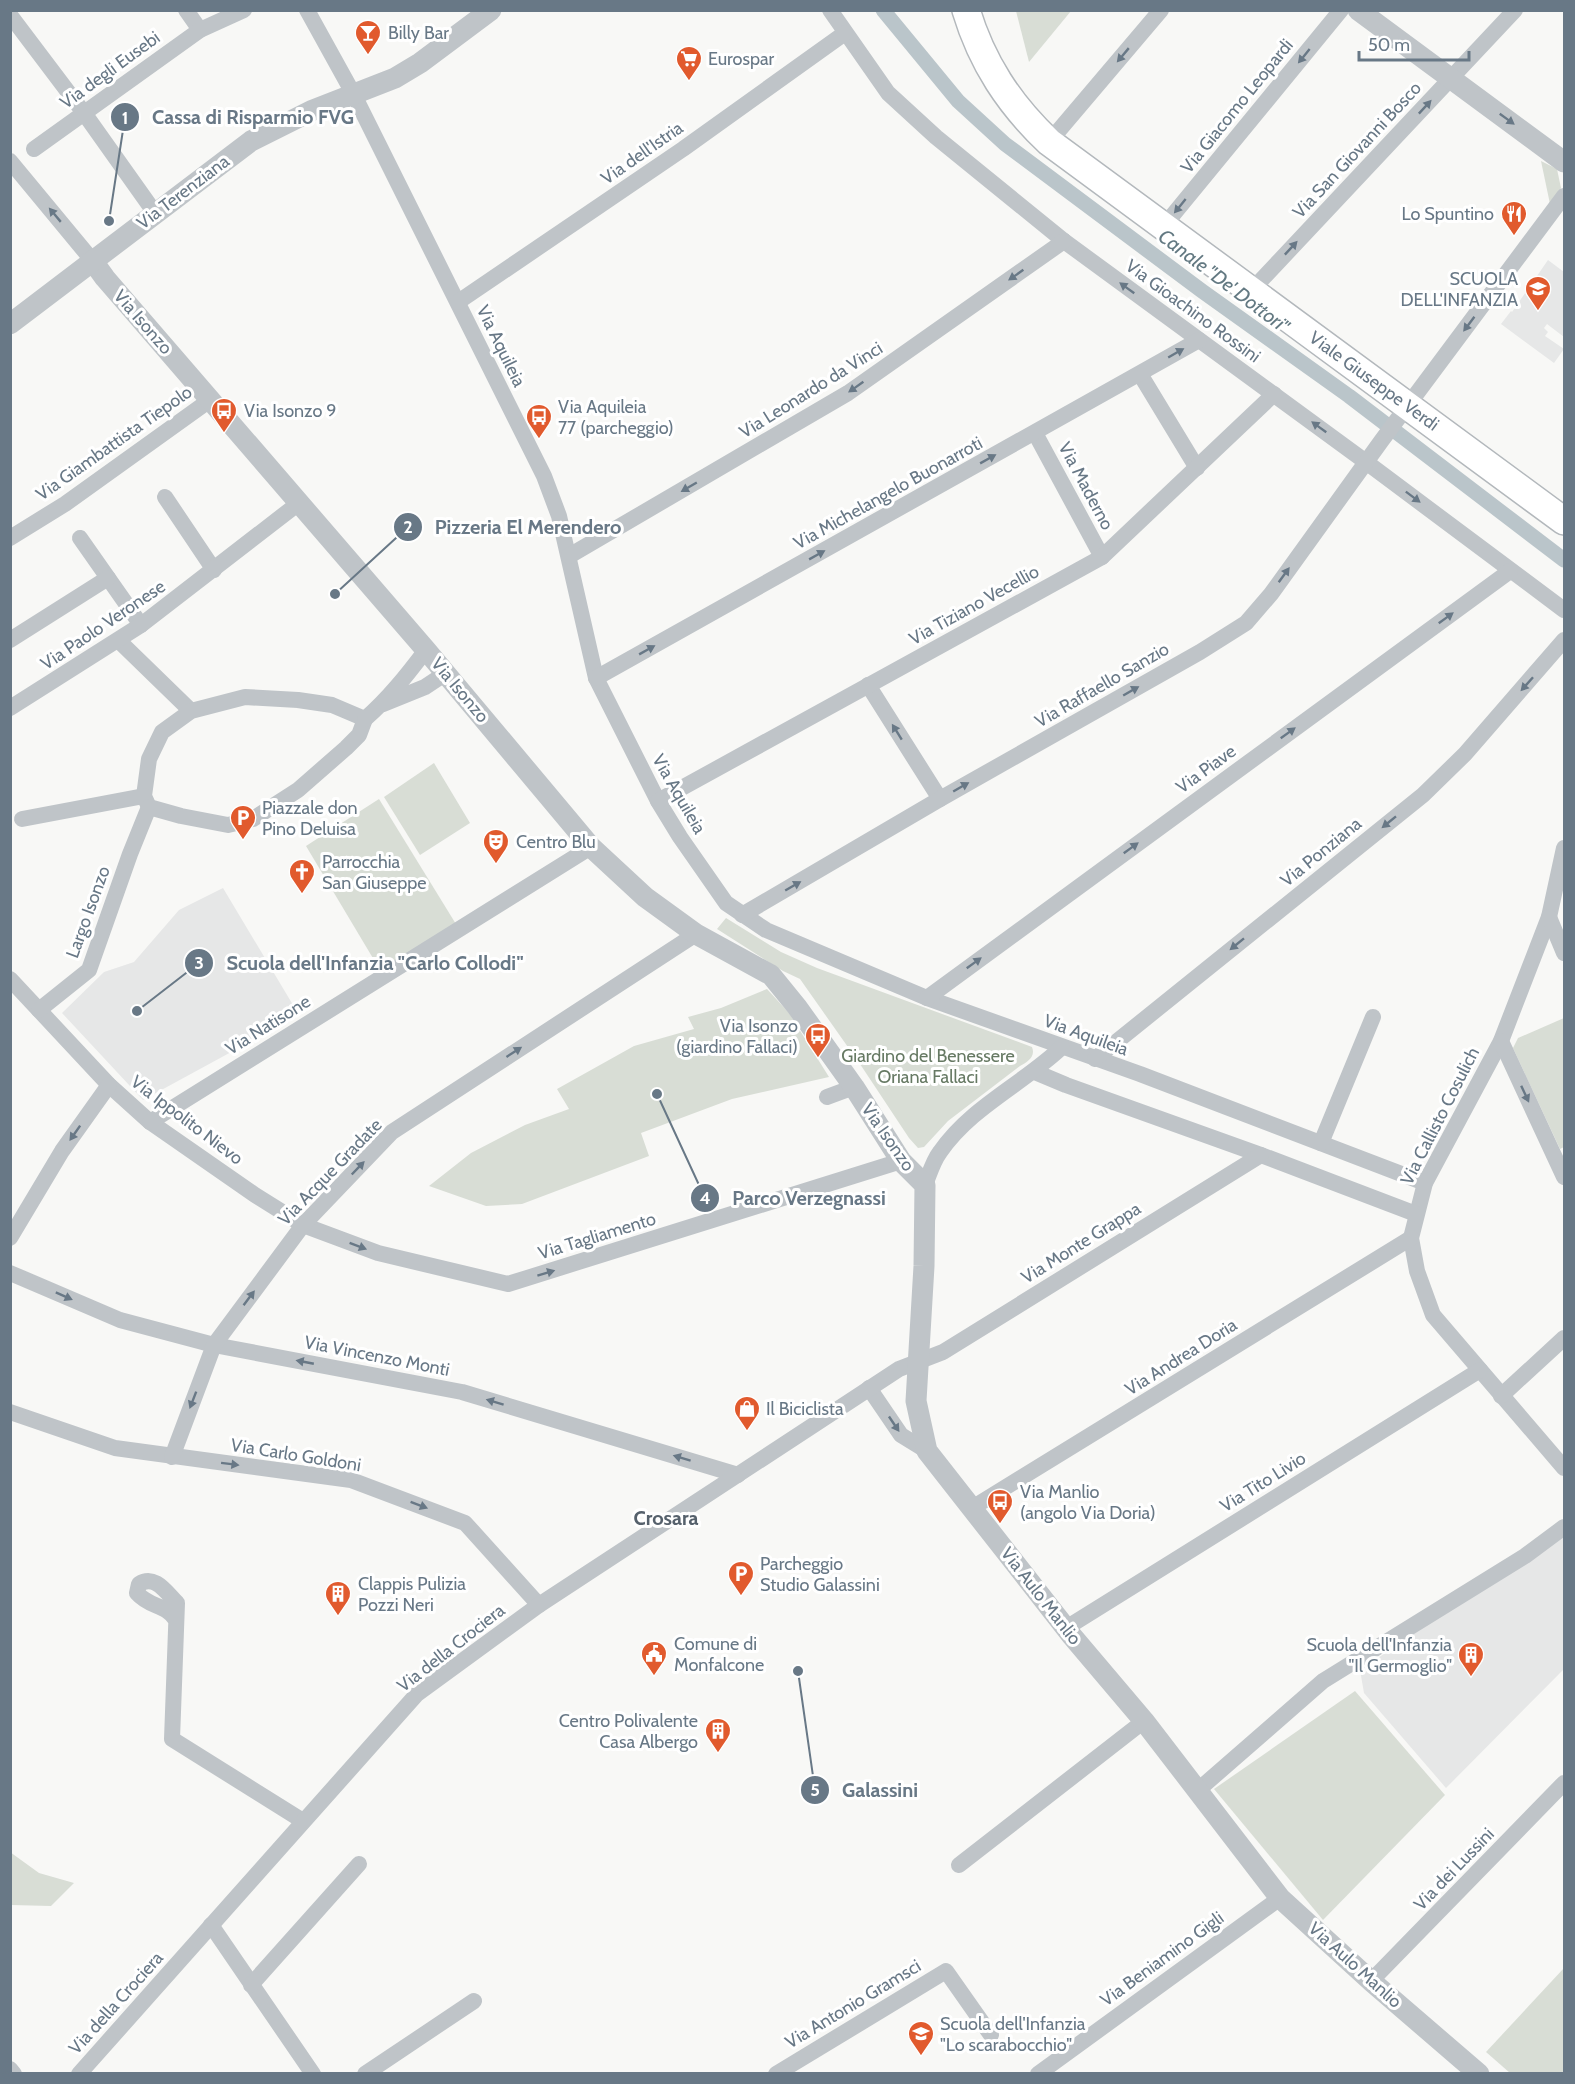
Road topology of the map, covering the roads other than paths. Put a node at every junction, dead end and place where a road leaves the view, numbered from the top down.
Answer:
1 (186, 10) edge
2 (244, 10) edge
3 (308, 10) edge
4 (491, 10) edge
5 (830, 10) edge
6 (966, 10) edge
7 (1161, 10) edge
8 (1341, 10) edge
9 (1358, 10) edge
10 (1514, 11) edge
11 (10, 15) edge
12 (200, 30) junction
13 (845, 33) junction
14 (1452, 78) junction
15 (354, 95) junction
16 (84, 112) junction
17 (1049, 142) junction
18 (34, 149) dead end
19 (11, 162) edge
20 (1564, 162) edge
21 (1564, 196) edge
22 (155, 213) junction
23 (1163, 227) junction
24 (1064, 241) junction
25 (92, 260) junction
26 (1251, 291) junction
27 (458, 302) junction
28 (10, 324) edge
29 (1199, 340) junction
30 (1140, 374) junction
31 (1274, 394) junction
32 (210, 400) junction
33 (1402, 413) junction
34 (1035, 433) junction
35 (1366, 462) junction
36 (1197, 468) junction
37 (165, 497) dead end
38 (299, 503) junction
39 (1564, 521) edge
40 (10, 538) edge
41 (80, 538) dead end
42 (569, 556) junction
43 (1102, 557) junction
44 (214, 570) junction
45 (1510, 571) junction
46 (108, 578) junction
47 (1564, 610) edge
48 (141, 626) junction
49 (10, 640) edge
50 (1564, 640) edge
51 (119, 641) junction
52 (426, 650) junction
53 (1558, 657) edge
54 (446, 673) junction
55 (596, 678) junction
56 (868, 685) junction
57 (382, 704) junction
58 (10, 708) edge
59 (191, 711) junction
60 (365, 719) junction
61 (940, 799) junction
62 (658, 801) junction
63 (146, 802) junction
64 (22, 819) dead end
65 (591, 847) junction
66 (1564, 848) edge
67 (742, 915) junction
68 (1557, 918) edge
69 (696, 934) junction
70 (1564, 953) edge
71 (10, 979) edge
72 (927, 998) junction
73 (39, 1010) junction
74 (1373, 1017) dead end
75 (1501, 1041) junction
76 (1062, 1047) junction
77 (1095, 1059) junction
78 (1035, 1072) junction
79 (109, 1085) junction
80 (854, 1087) junction
81 (827, 1096) dead end
82 (150, 1122) junction
83 (1321, 1143) junction
84 (1261, 1155) junction
85 (901, 1161) junction
86 (1564, 1177) edge
87 (1425, 1183) junction
88 (925, 1185) junction
89 (1416, 1215) junction
90 (303, 1225) junction
91 (10, 1238) edge
92 (1411, 1239) junction
93 (10, 1273) edge
94 (1564, 1338) edge
95 (214, 1345) junction
96 (920, 1361) junction
97 (1480, 1370) junction
98 (869, 1388) junction
99 (1501, 1396) junction
100 (10, 1412) edge
101 (927, 1451) junction
102 (172, 1457) junction
103 (1564, 1468) edge
104 (738, 1475) junction
105 (972, 1508) junction
106 (1564, 1527) edge
107 (539, 1605) junction
108 (176, 1620) dead end
109 (1066, 1628) junction
110 (1144, 1721) junction
111 (1564, 1783) edge
112 (1197, 1791) junction
113 (303, 1821) junction
114 (358, 1864) dead end
115 (959, 1865) dead end
116 (1280, 1898) junction
117 (211, 1925) junction
118 (1371, 1981) junction
119 (252, 1985) junction
120 (474, 2001) dead end
121 (991, 2035) dead end
122 (10, 2070) edge
123 (14, 2073) edge
124 (79, 2073) edge
125 (314, 2073) edge
126 (365, 2073) edge
127 (776, 2073) edge
128 (1038, 2073) edge
129 (1479, 2073) edge

1 - 12 street
2 - 12 street, Via degli Eusebi
3 - 15 street, Via Aquileia
4 - 15 street, Via Terenziana
5 - 13 street, Via Gioachino Rossini
6 - 17 main road, Viale Giuseppe Verdi
7 -> 17 street
8 -> 23 street, Via Giacomo Leopardi
9 - 14 street
10 - 14 street, Via San Giovanni Bosco
11 - 16 street
12 - 16 street, Via degli Eusebi
13 - 24 street, Via Gioachino Rossini
13 - 27 street, Via dell'Istria
14 -> 20 street
26 -> 14 street, Via San Giovanni Bosco
15 - 22 street, Via Terenziana
15 - 27 street, Via Aquileia
16 - 18 street, Via degli Eusebi
16 - 22 street
17 - 23 main road, Viale Giuseppe Verdi
25 -> 19 street
21 -> 33 street, Via Raffaello Sanzio
22 - 25 street, Via Terenziana
23 - 26 main road, Viale Giuseppe Verdi
29 -> 24 street, Via Gioachino Rossini
24 -> 42 street, Via Leonardo da Vinci
25 - 28 street, Via Terenziana
25 - 32 street, Via Isonzo
26 - 33 main road, Viale Giuseppe Verdi
27 - 42 street, Via Aquileia
30 -> 29 street, Via Michelangelo Buonarroti
29 - 31 street, Via Gioachino Rossini
30 - 34 street, Via Michelangelo Buonarroti
30 - 36 street
35 -> 31 street, Via Gioachino Rossini
31 - 36 street, Via Tiziano Vecellio
32 - 38 street, Via Isonzo
32 - 40 street, Via Giambattista Tiepolo
33 - 35 street, Via Raffaello Sanzio
33 - 39 main road, Viale Giuseppe Verdi
34 - 43 street, Via Maderno
55 -> 34 street, Via Michelangelo Buonarroti
35 -> 45 street, Via Gioachino Rossini
61 -> 35 street, Via Raffaello Sanzio
36 - 43 street, Via Tiziano Vecellio
37 - 44 street
38 - 44 street, Via Paolo Veronese
38 - 52 street, Via Isonzo
41 - 46 street
42 - 55 street, Via Aquileia
43 - 56 street, Via Tiziano Vecellio
44 - 48 street, Via Paolo Veronese
45 - 47 street, Via Gioachino Rossini
72 -> 45 street, Via Piave
46 - 48 street
46 - 49 street
48 - 51 street, Via Paolo Veronese
50 - 53 street, Via Ponziana
51 - 58 street, Via Paolo Veronese
51 - 59 street
52 - 54 street, Via Isonzo
52 - 57 street
53 -> 77 street, Via Ponziana
54 - 57 street
54 - 65 street, Via Isonzo
55 - 62 street, Via Aquileia
61 -> 56 street
56 - 62 street, Via Tiziano Vecellio
57 - 60 street
59 - 60 street, Largo Isonzo
59 - 63 street, Largo Isonzo
60 - 63 street
67 -> 61 street, Via Raffaello Sanzio
62 - 67 street, Via Aquileia
63 - 64 street
63 - 73 street, Largo Isonzo
65 - 69 street, Via Isonzo
65 - 82 street, Via Natisone
66 - 68 street, Via Callisto Cosulich
67 - 72 street, Via Aquileia
68 - 70 street
68 - 75 street, Via Callisto Cosulich
69 - 80 street, Via Isonzo
90 -> 69 street, Via Acque Gradate
71 - 73 street, Via Ippolito Nievo
72 - 76 street, Via Aquileia
73 - 79 street, Via Ippolito Nievo
74 - 83 street
75 -> 86 street
75 - 87 street, Via Callisto Cosulich
76 - 77 street, Via Aquileia
76 - 78 street, Via Aulo Manlio
77 - 83 street, Via Aquileia
78 - 84 street
78 - 88 street, Via Aulo Manlio
79 - 82 street, Via Ippolito Nievo
79 -> 91 street
80 - 81 street, Via Isonzo
80 - 85 street, Via Isonzo
82 - 90 street, Via Ippolito Nievo
83 - 87 street, Via Aquileia
84 - 89 street
84 - 96 street, Via Monte Grappa
85 - 88 street, Via Isonzo
90 -> 85 street, Via Tagliamento
87 - 89 street, Via Callisto Cosulich
88 - 96 street, Via Aulo Manlio
89 - 92 street, Via Callisto Cosulich
95 -> 90 street, Via Acque Gradate
92 - 97 street, Via Callisto Cosulich
92 - 105 street, Via Andrea Doria
93 -> 95 street, Via Vincenzo Monti
94 - 99 street
95 -> 102 street, Via Acque Gradate
104 -> 95 street, Via Vincenzo Monti
96 - 98 street, Via della Crociera
96 - 101 street, Via Aulo Manlio
97 - 99 street, Via Callisto Cosulich
97 - 109 street, Via Tito Livio
98 -> 101 street
98 - 104 street, Via della Crociera
99 - 103 street, Via Callisto Cosulich
100 - 102 street, Via Carlo Goldoni
101 - 105 street, Via Aulo Manlio
102 -> 107 street, Via Carlo Goldoni
104 - 107 street, Via della Crociera
105 - 109 street, Via Aulo Manlio
106 - 112 street
107 - 113 street, Via della Crociera
108 - 113 street
109 - 110 street, Via Aulo Manlio
110 - 112 street, Via Aulo Manlio
110 - 115 street
111 - 118 street, Via dei Lussini
112 - 116 street, Via Aulo Manlio
113 - 117 street, Via della Crociera
114 - 119 street
116 - 118 street, Via Aulo Manlio
116 - 128 street, Via Beniamino Gigli
117 - 119 street
117 - 124 street, Via della Crociera
118 - 129 street, Via Aulo Manlio
119 - 125 street
120 - 126 street
121 - 127 street, Via Antonio Gramsci
122 - 123 street

